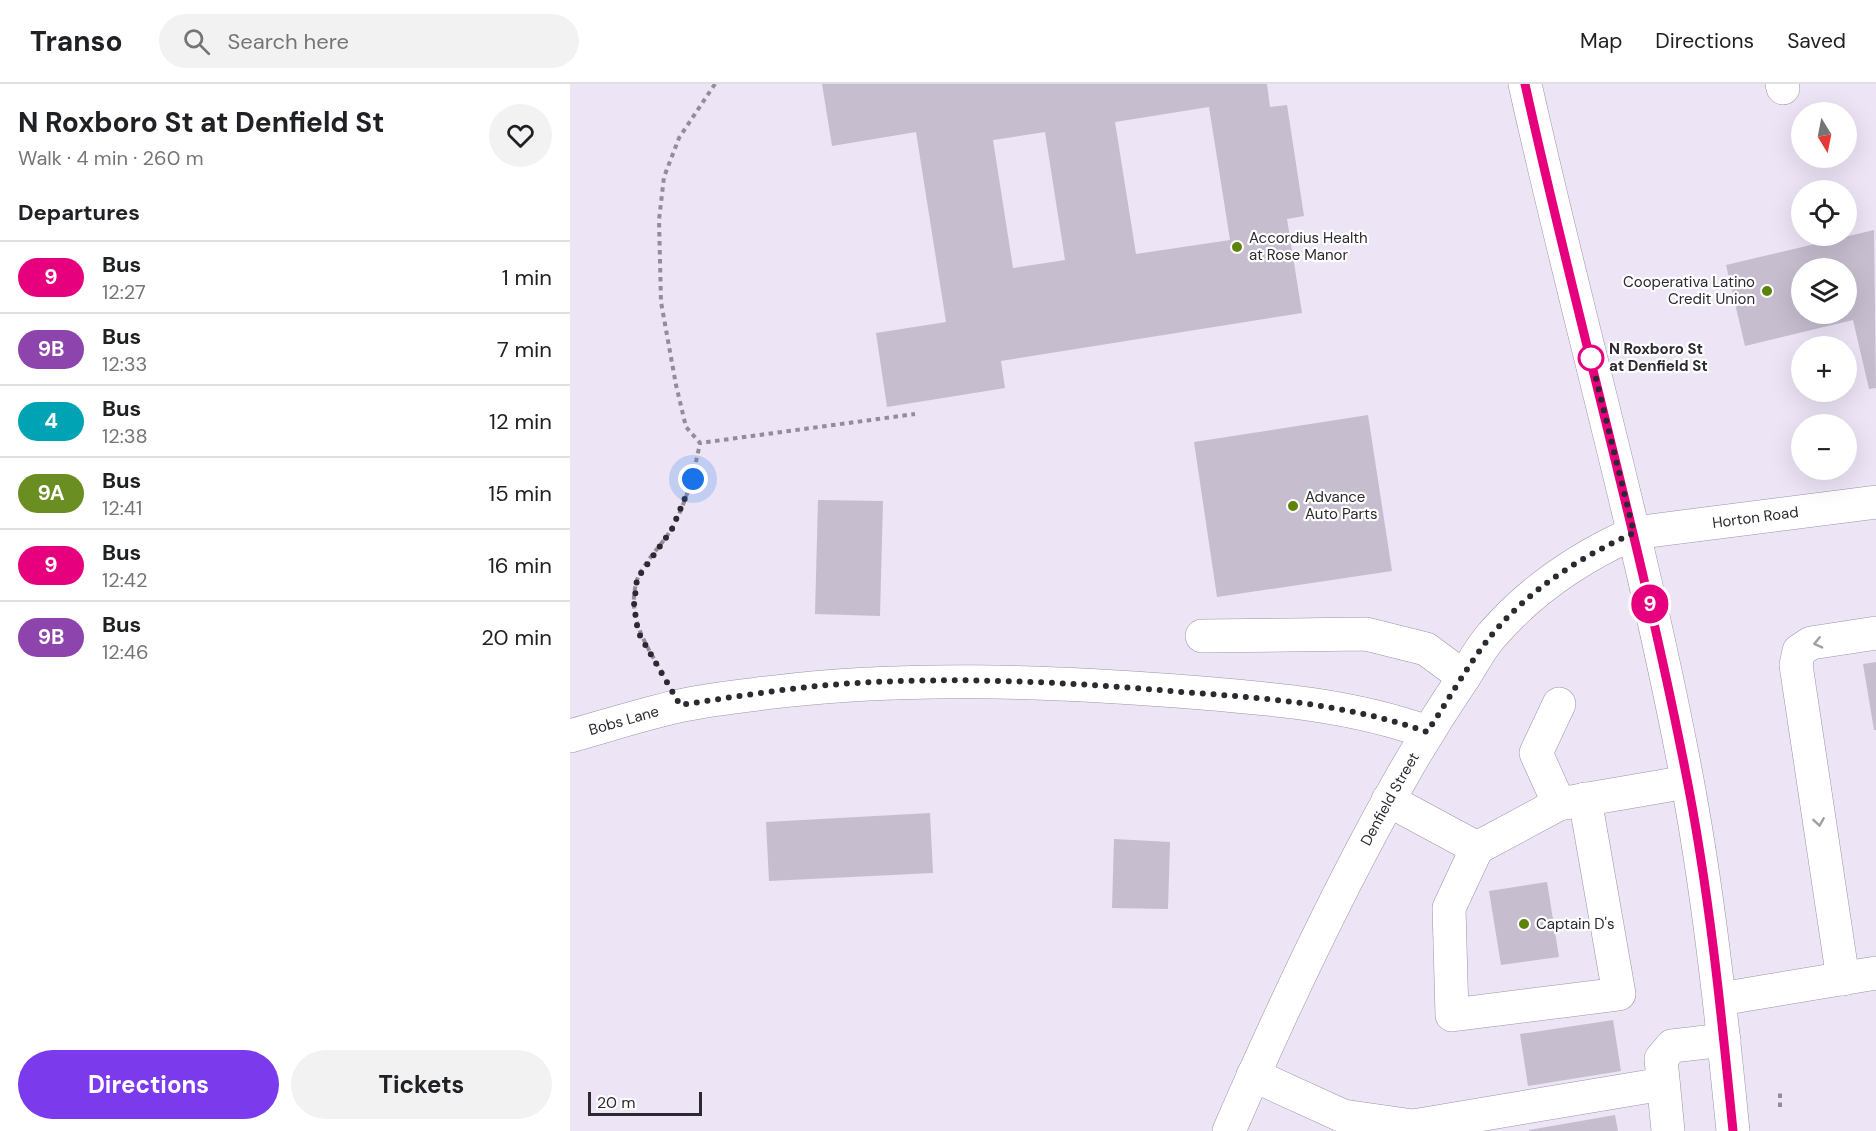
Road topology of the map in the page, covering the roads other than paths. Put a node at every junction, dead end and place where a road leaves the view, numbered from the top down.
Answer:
1 (1525, 84) edge
2 (1876, 502) edge
3 (1634, 533) junction
4 (1876, 633) edge
5 (1202, 636) dead end
6 (1464, 677) junction
7 (1558, 704) dead end
8 (1427, 732) junction
9 (570, 736) edge
10 (1688, 782) junction
11 (1388, 800) junction
12 (1572, 802) junction
13 (1477, 849) junction
14 (1876, 973) edge
15 (1843, 979) junction
16 (1720, 999) junction
17 (1724, 1040) junction
18 (1253, 1075) junction
19 (1663, 1084) junction
20 (1229, 1131) edge
21 (1668, 1131) edge
22 (1733, 1131) edge

1 - 3 street
2 - 3 street, Horton Road
3 - 6 street, Denfield Street
3 - 10 street
4 -> 15 street
5 - 6 street
6 - 8 street, Denfield Street
7 - 12 street
8 - 9 street, Bobs Lane
8 - 11 street, Denfield Street
10 - 12 street
10 - 16 street
11 - 13 street
11 - 18 street, Denfield Street
12 - 13 street
12 - 13 street
14 - 15 street
15 - 16 street
16 - 17 street
17 - 19 street
17 - 22 street
18 - 19 street
18 - 20 street, Denfield Street
19 - 21 street

